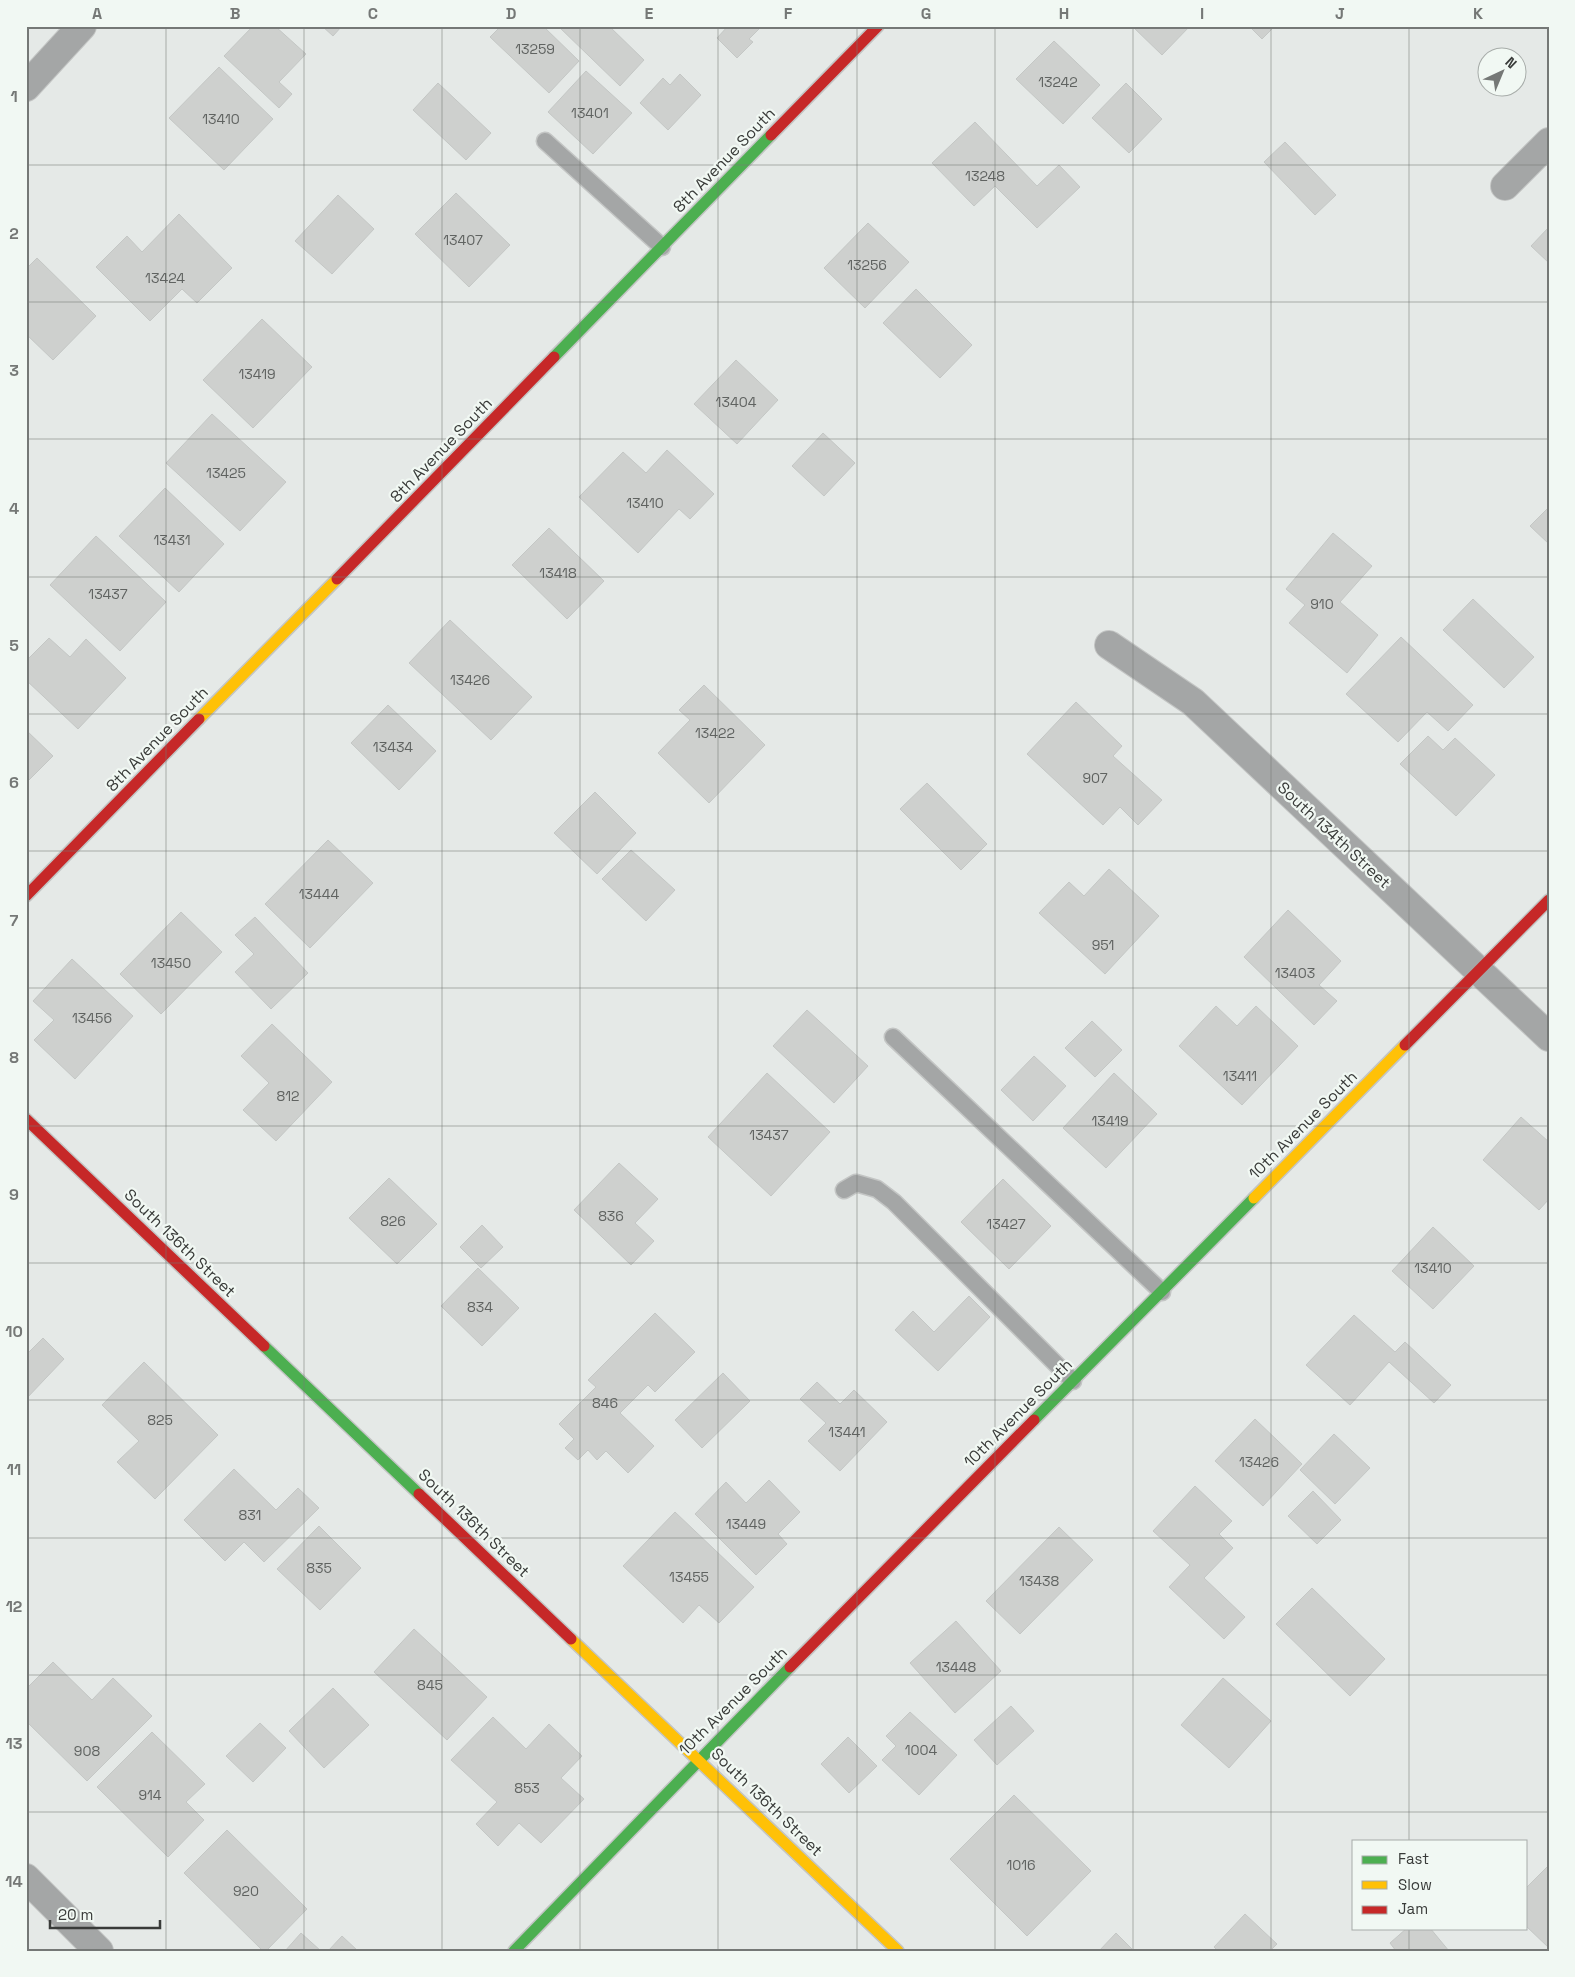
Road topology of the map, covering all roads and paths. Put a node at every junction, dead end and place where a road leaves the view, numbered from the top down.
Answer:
1 (82, 26) edge
2 (878, 26) edge
3 (26, 87) edge
4 (546, 141) dead end
5 (1549, 142) edge
6 (1505, 186) dead end
7 (662, 247) junction
8 (1109, 645) dead end
9 (26, 896) edge
10 (1549, 900) edge
11 (1478, 971) junction
12 (893, 1037) dead end
13 (1549, 1037) edge
14 (26, 1119) edge
15 (844, 1190) dead end
16 (1162, 1292) junction
17 (1072, 1382) junction
18 (698, 1759) junction
19 (26, 1878) edge
20 (99, 1951) edge
21 (514, 1951) edge
22 (898, 1951) edge

1 - 3 street
2 - 7 street, 8th Avenue South
4 - 7 lane
5 - 6 street
7 - 9 street, 8th Avenue South
8 - 11 street, South 134th Street
10 - 11 street, 10th Avenue South
11 - 13 street, South 134th Street
11 - 16 street, 10th Avenue South
12 - 16 lane
14 - 18 street, South 136th Street
15 - 17 lane
16 - 17 street, 10th Avenue South
17 - 18 street, 10th Avenue South
18 - 21 street, 10th Avenue South
18 - 22 street, South 136th Street
19 - 20 street

